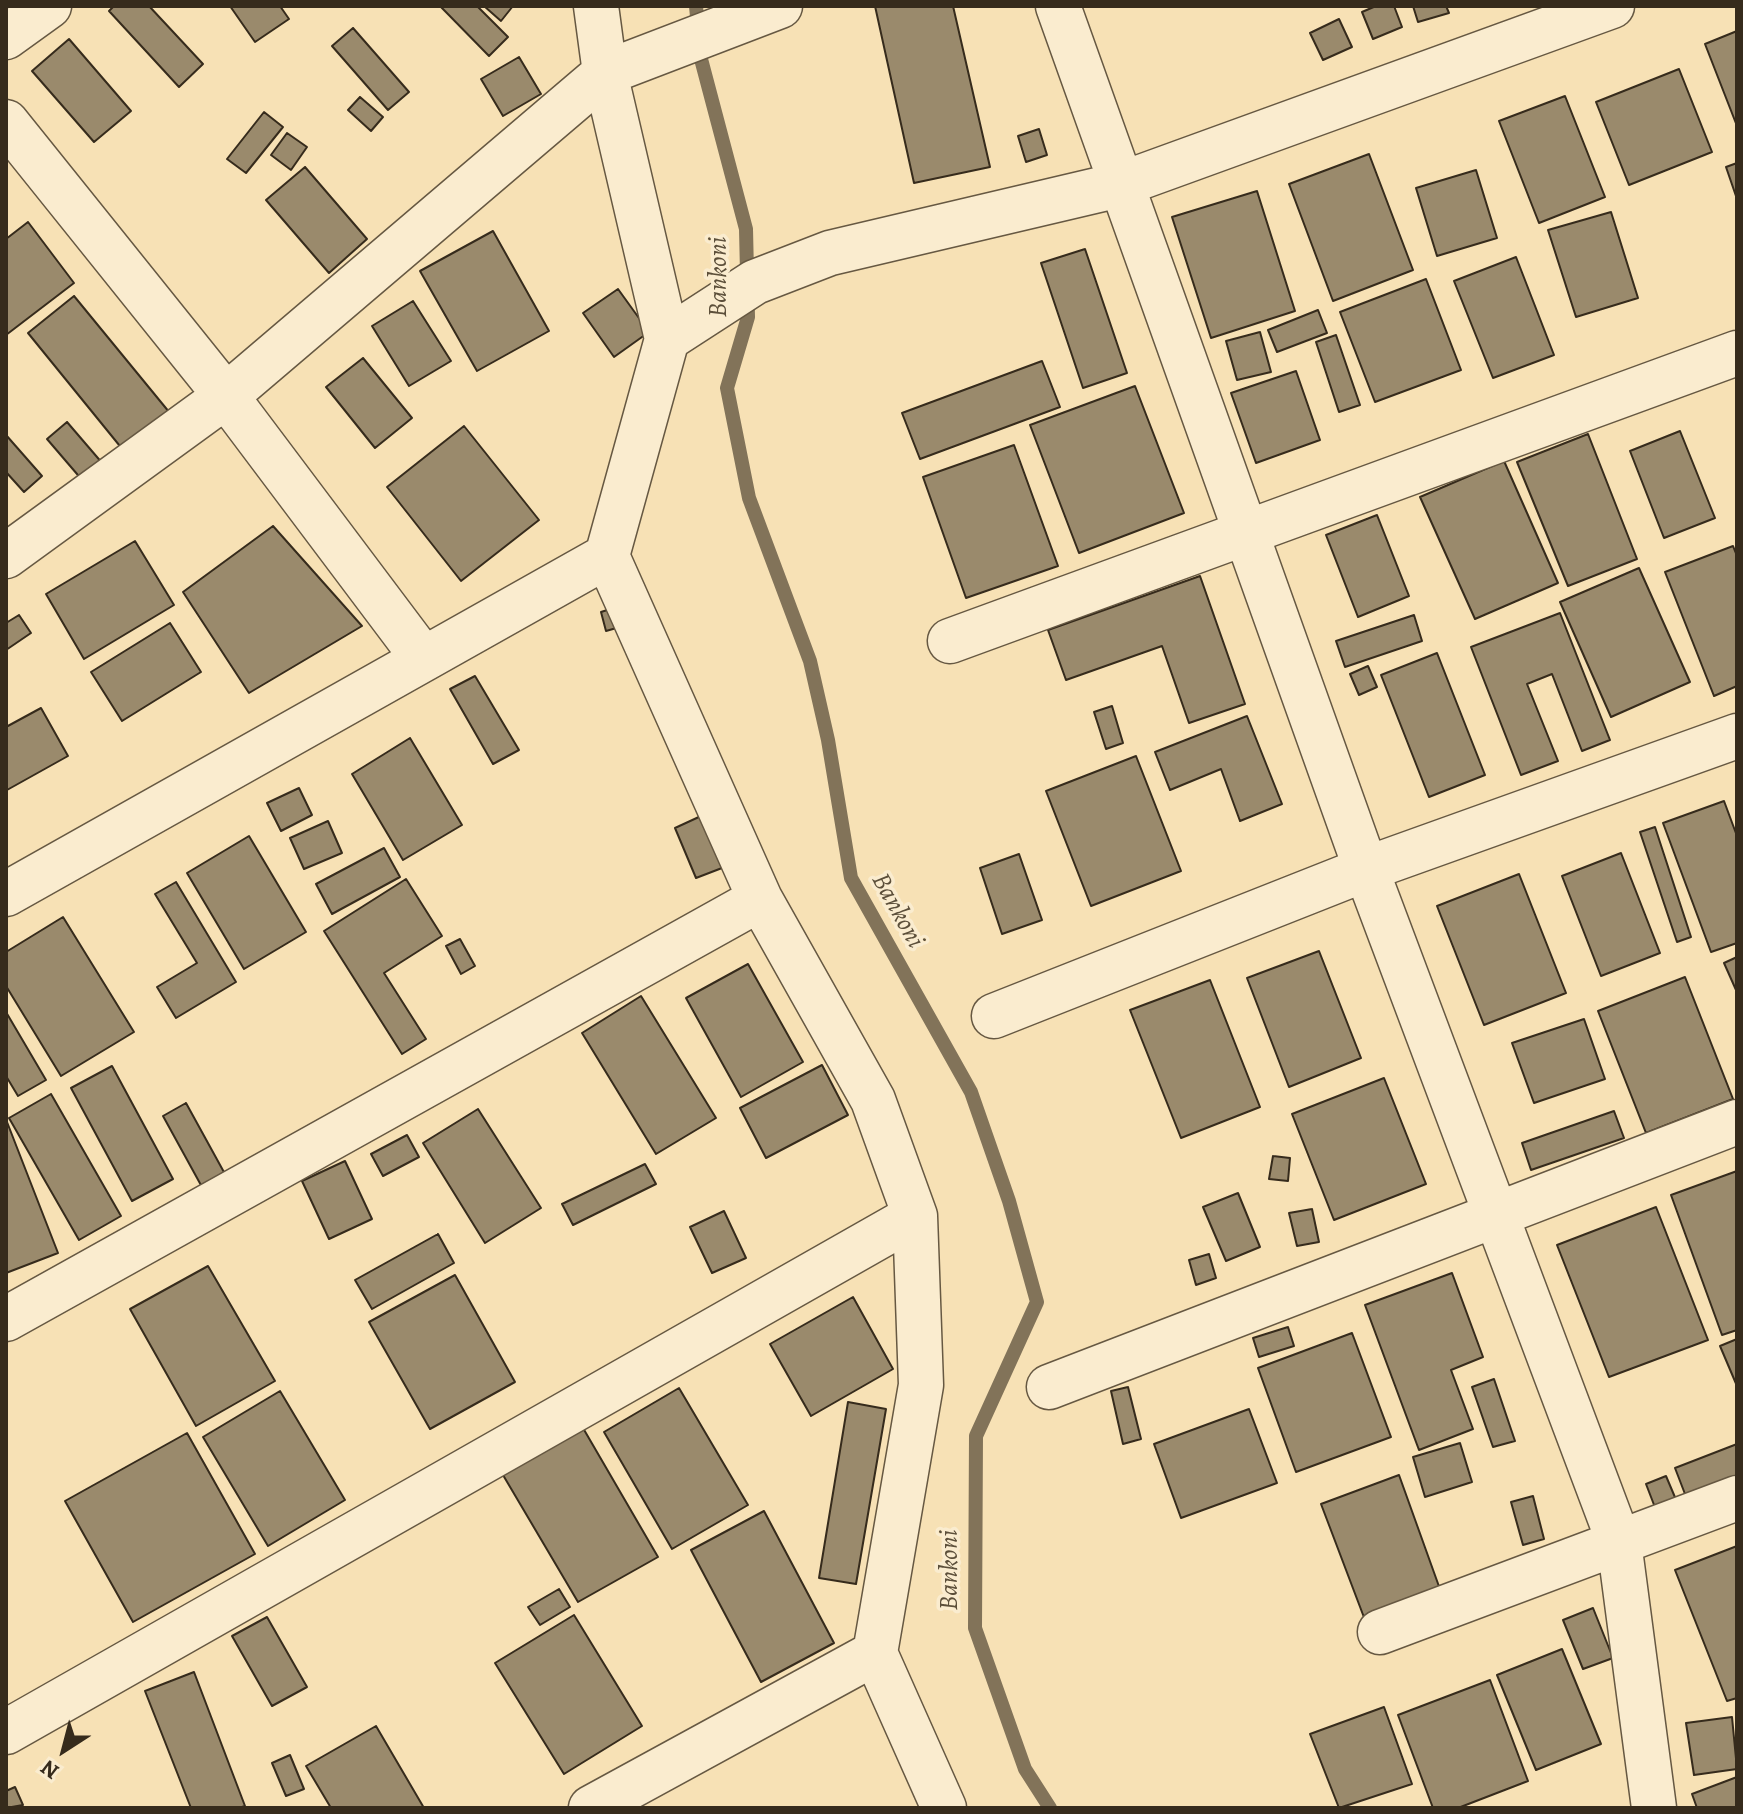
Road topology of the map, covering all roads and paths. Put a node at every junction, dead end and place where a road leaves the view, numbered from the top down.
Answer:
1 (49, 6) edge
2 (596, 6) edge
3 (1058, 6) edge
4 (1612, 6) edge
5 (776, 8) edge
6 (6, 37) edge
7 (605, 73) junction
8 (6, 122) edge
9 (1119, 185) junction
10 (667, 339) junction
11 (1737, 353) edge
12 (226, 396) junction
13 (1245, 533) junction
14 (6, 556) edge
15 (607, 556) junction
16 (950, 641) dead end
17 (423, 658) junction
18 (1737, 736) edge
19 (1366, 869) junction
20 (6, 894) edge
21 (760, 899) junction
22 (994, 1016) dead end
23 (1737, 1122) edge
24 (1496, 1215) junction
25 (915, 1216) junction
26 (6, 1319) edge
27 (1049, 1387) dead end
28 (1737, 1498) edge
29 (1619, 1542) junction
30 (1380, 1632) dead end
31 (875, 1653) junction
32 (6, 1732) edge
33 (591, 1808) edge
34 (944, 1808) edge
35 (1654, 1808) edge

1 - 6 street
2 - 7 street
3 - 9 street
4 - 9 street
5 - 7 street
7 - 10 street
7 - 12 street
8 - 12 street
9 - 10 street
9 - 13 street
10 - 15 street
11 - 13 street
12 - 14 street
12 - 17 street
13 - 16 street
13 - 19 street
15 - 17 street
15 - 21 street
17 - 20 street
18 - 19 street
19 - 22 street
19 - 24 street
21 - 25 street
21 - 26 street
23 - 24 street
24 - 27 street
24 - 29 street
25 - 31 street
25 - 32 street
28 - 29 street
29 - 30 street
29 - 35 street
31 - 33 street
31 - 34 street

